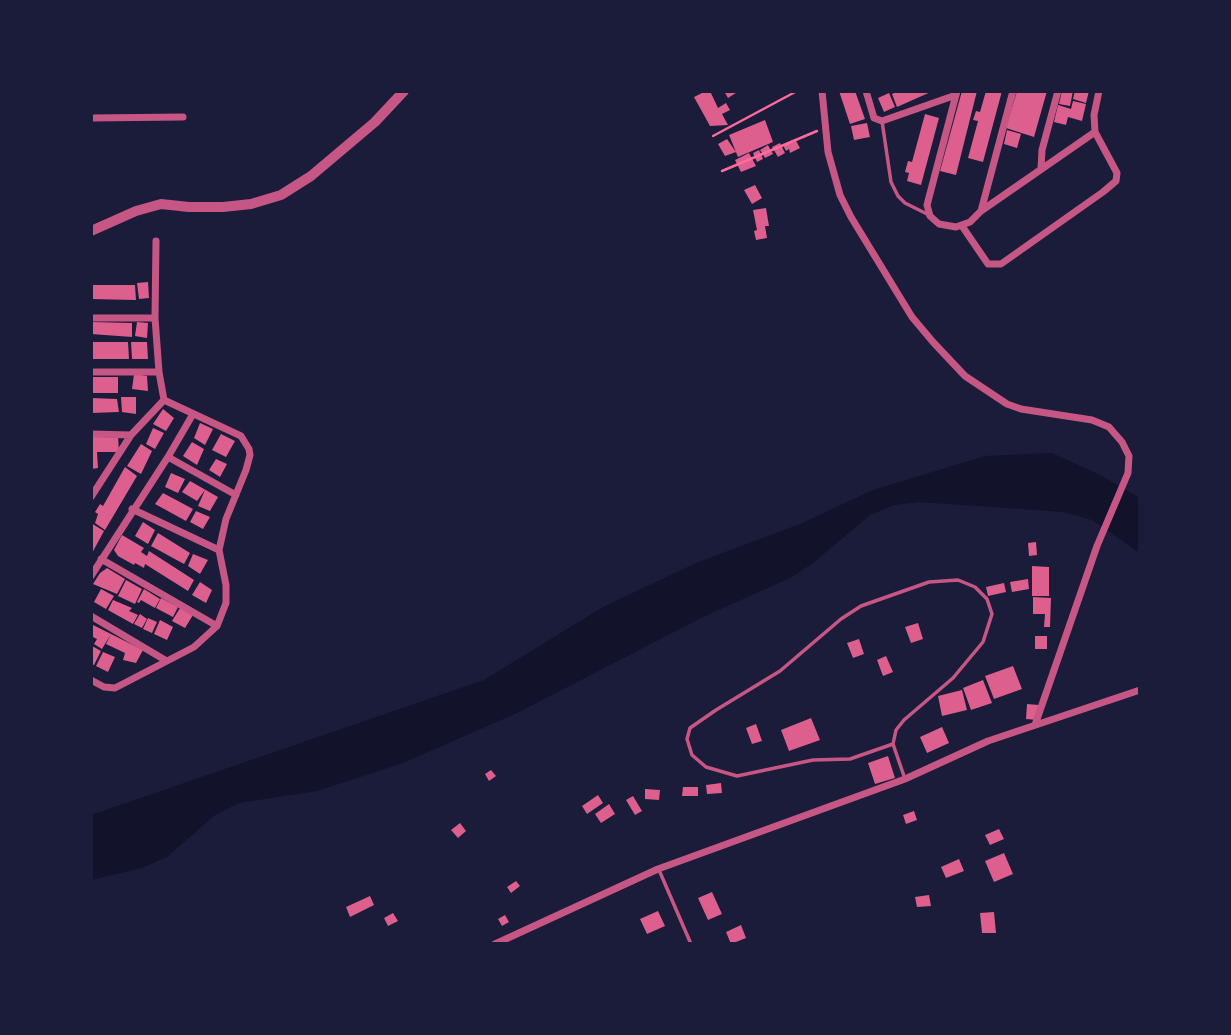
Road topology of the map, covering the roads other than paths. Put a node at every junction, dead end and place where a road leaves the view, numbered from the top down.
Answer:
1 (404, 91) edge
2 (821, 91) edge
3 (866, 91) edge
4 (1013, 91) edge
5 (1058, 91) edge
6 (1099, 91) edge
7 (956, 93) edge
8 (183, 117) dead end
9 (91, 118) edge
10 (882, 121) junction
11 (1095, 132) junction
12 (1041, 169) junction
13 (981, 211) junction
14 (930, 216) junction
15 (962, 226) junction
16 (91, 231) edge
17 (156, 241) dead end
18 (91, 318) edge
19 (155, 318) junction
20 (91, 372) edge
21 (159, 372) junction
22 (164, 400) junction
23 (193, 414) junction
24 (91, 434) edge
25 (131, 435) junction
26 (169, 457) junction
27 (94, 488) edge
28 (236, 495) junction
29 (91, 497) edge
30 (132, 509) junction
31 (219, 550) junction
32 (101, 559) junction
33 (91, 576) edge
34 (91, 616) edge
35 (216, 626) junction
36 (165, 660) junction
37 (91, 680) edge
38 (1140, 690) edge
39 (1035, 725) junction
40 (893, 744) junction
41 (905, 779) junction
42 (658, 869) junction
43 (495, 944) edge
44 (691, 944) edge

1 - 16 street
2 - 39 street
3 - 10 street
4 - 13 street
5 - 12 street
6 - 11 street
7 - 10 street
7 - 14 street
8 - 9 street
10 - 14 lane
11 - 12 street
11 - 15 street
12 - 13 street
13 - 15 street
14 - 15 street
17 - 19 street
18 - 19 street
19 - 21 street
20 - 21 street
21 - 22 street
22 - 23 street
22 - 25 street
23 - 26 street
23 - 28 street
24 - 25 street
25 - 27 street
26 - 28 street
26 - 30 street
27 - 29 street
28 - 31 street
30 - 31 street
30 - 32 street
31 - 35 street
32 - 33 street
32 - 35 street
34 - 36 street
35 - 36 street
36 - 37 street
38 - 39 street
39 - 41 street
40 - 40 lane
40 - 41 lane
41 - 42 street
42 - 43 street
42 - 44 lane

